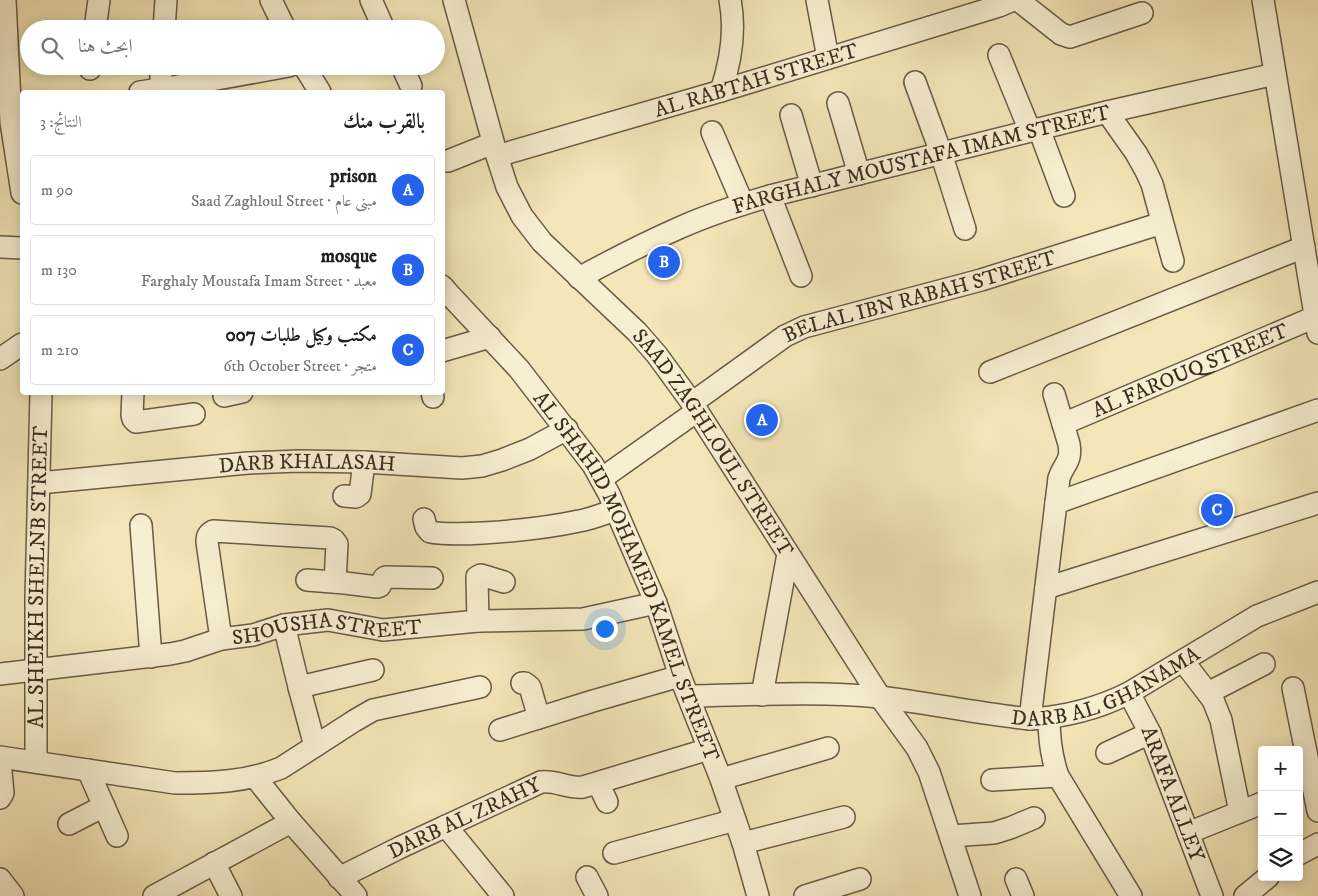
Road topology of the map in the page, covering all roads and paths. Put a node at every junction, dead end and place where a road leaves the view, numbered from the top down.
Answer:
1 (5, 0) edge
2 (99, 0) edge
3 (166, 0) edge
4 (271, 0) edge
5 (371, 0) edge
6 (454, 0) edge
7 (730, 0) edge
8 (817, 0) edge
9 (1263, 0) edge
10 (1006, 2) edge
11 (1142, 13) dead end
12 (96, 20) edge
13 (165, 20) edge
14 (281, 20) edge
15 (380, 20) edge
16 (3, 28) edge
17 (1000, 55) dead end
18 (828, 58) junction
19 (1275, 74) junction
20 (160, 75) edge
21 (239, 75) edge
22 (310, 75) edge
23 (406, 75) edge
24 (915, 82) dead end
25 (411, 86) dead end
26 (167, 88) junction
27 (154, 90) edge
28 (319, 90) edge
29 (721, 91) junction
30 (838, 103) dead end
31 (1107, 112) junction
32 (791, 115) dead end
33 (1034, 130) junction
34 (712, 132) dead end
35 (495, 150) junction
36 (941, 153) junction
37 (448, 161) dead end
38 (859, 174) junction
39 (20, 180) edge
40 (812, 186) junction
41 (770, 196) junction
42 (1064, 196) dead end
43 (743, 204) junction
44 (1162, 223) junction
45 (964, 229) dead end
46 (0, 247) edge
47 (1304, 247) junction
48 (20, 248) edge
49 (1173, 261) dead end
50 (801, 276) dead end
51 (579, 278) junction
52 (445, 292) edge
53 (1317, 325) edge
54 (490, 337) junction
55 (20, 345) edge
56 (445, 350) edge
57 (0, 359) edge
58 (990, 372) dead end
59 (1054, 394) dead end
60 (41, 395) edge
61 (133, 395) edge
62 (695, 407) junction
63 (1318, 410) edge
64 (194, 414) dead end
65 (1063, 424) junction
66 (566, 429) junction
67 (364, 462) junction
68 (602, 478) junction
69 (39, 484) junction
70 (344, 496) dead end
71 (1056, 503) junction
72 (1318, 503) edge
73 (615, 510) junction
74 (424, 519) dead end
75 (141, 525) dead end
76 (472, 530) dead end
77 (788, 554) junction
78 (432, 578) dead end
79 (307, 580) dead end
80 (335, 582) junction
81 (504, 582) dead end
82 (1046, 588) junction
83 (1318, 592) edge
84 (656, 603) junction
85 (478, 621) junction
86 (284, 625) junction
87 (222, 640) junction
88 (151, 656) junction
89 (1183, 661) junction
90 (1264, 664) dead end
91 (36, 670) junction
92 (374, 670) dead end
93 (0, 674) edge
94 (680, 676) junction
95 (522, 683) dead end
96 (299, 687) junction
97 (480, 687) dead end
98 (1293, 688) dead end
99 (1129, 693) junction
100 (1208, 693) junction
101 (762, 695) junction
102 (688, 696) junction
103 (880, 698) junction
104 (539, 718) junction
105 (1040, 719) junction
106 (500, 730) dead end
107 (1150, 733) junction
108 (315, 746) junction
109 (828, 748) dead end
110 (709, 749) junction
111 (1107, 753) dead end
112 (0, 757) edge
113 (0, 761) edge
114 (36, 762) junction
115 (88, 770) junction
116 (1058, 776) junction
117 (255, 777) junction
118 (721, 779) junction
119 (992, 780) dead end
120 (0, 798) edge
121 (1258, 805) edge
122 (104, 806) junction
123 (1318, 811) edge
124 (1240, 812) junction
125 (844, 817) dead end
126 (1034, 818) dead end
127 (735, 820) junction
128 (291, 822) junction
129 (69, 824) dead end
130 (446, 826) junction
131 (1188, 833) junction
132 (117, 836) dead end
133 (951, 836) junction
134 (742, 843) junction
135 (1318, 844) edge
136 (1303, 852) edge
137 (614, 853) dead end
138 (214, 863) junction
139 (587, 877) dead end
140 (339, 878) junction
141 (860, 879) dead end
142 (1263, 881) edge
143 (154, 896) edge
144 (231, 896) edge
145 (356, 896) edge
146 (503, 896) edge
147 (597, 896) edge
148 (758, 896) edge
149 (805, 896) edge
150 (970, 896) edge
151 (1131, 896) edge
152 (1212, 896) edge
153 (1245, 896) edge

1 - 16 street
2 - 12 street
3 - 13 street
4 - 14 street
5 - 15 street
6 - 35 street, SAAD ZAGHLOUL STREET
7 - 29 street
8 - 18 street
9 - 19 street
10 - 11 street
10 - 18 street, AL RABTAH STREET
16 - 39 street
17 - 33 street
18 - 29 street, AL RABTAH STREET
19 - 31 street, FARGHALY MOUSTAFA IMAM STREET
19 - 47 street
20 - 26 street
21 - 26 street
22 - 28 street
23 - 25 street
24 - 36 street
26 - 27 street
29 - 35 street, AL RABTAH STREET
30 - 38 street
31 - 33 street, FARGHALY MOUSTAFA IMAM STREET
31 - 44 street
32 - 40 street
33 - 36 street, FARGHALY MOUSTAFA IMAM STREET
33 - 42 street
34 - 43 street
35 - 37 street, AL RABTAH STREET
35 - 51 street, SAAD ZAGHLOUL STREET
36 - 38 street, FARGHALY MOUSTAFA IMAM STREET
36 - 45 street
38 - 40 street, FARGHALY MOUSTAFA IMAM STREET
40 - 41 street, FARGHALY MOUSTAFA IMAM STREET
41 - 43 street, FARGHALY MOUSTAFA IMAM STREET
41 - 50 street
43 - 51 street, FARGHALY MOUSTAFA IMAM STREET
44 - 49 street
44 - 62 street, BELAL IBN RABAH STREET
46 - 48 street
47 - 53 street
47 - 58 street
51 - 62 street, SAAD ZAGHLOUL STREET
52 - 54 street, AL SHAHID MOHAMED KAMEL STREET
53 - 65 street, AL FAROUQ STREET
54 - 56 street
54 - 66 street, AL SHAHID MOHAMED KAMEL STREET
55 - 57 street
59 - 65 street
60 - 69 street, AL SHEIKH SHELNB STREET
61 - 64 street
62 - 68 street, BELAL IBN RABAH STREET
62 - 77 street, SAAD ZAGHLOUL STREET
63 - 71 street
65 - 71 street
66 - 67 street, DARB KHALASAH
66 - 68 street, AL SHAHID MOHAMED KAMEL STREET
67 - 69 street, DARB KHALASAH
67 - 70 street
68 - 73 street, AL SHAHID MOHAMED KAMEL STREET
69 - 91 street, AL SHEIKH SHELNB STREET
71 - 82 street
72 - 82 street
73 - 74 street
73 - 76 street
73 - 84 street, AL SHAHID MOHAMED KAMEL STREET
75 - 88 street
77 - 101 street
77 - 103 street, SAAD ZAGHLOUL STREET
78 - 80 street
79 - 80 street
80 - 87 street
81 - 85 street
82 - 105 street
83 - 89 street, DARB AL GHANAMA
84 - 85 street, SHOUSHA STREET
84 - 94 street, AL SHAHID MOHAMED KAMEL STREET
85 - 86 street, SHOUSHA STREET
86 - 87 street, SHOUSHA STREET
86 - 96 street
87 - 88 street, SHOUSHA STREET
88 - 91 street, SHOUSHA STREET
89 - 99 street, DARB AL GHANAMA
89 - 100 street
90 - 100 street
91 - 93 street, SHOUSHA STREET
91 - 114 street, AL SHEIKH SHELNB STREET
92 - 96 street
94 - 102 street, AL SHAHID MOHAMED KAMEL STREET
94 - 104 street
95 - 104 street
96 - 108 street
97 - 108 street
98 - 123 street
99 - 105 street, DARB AL GHANAMA
99 - 107 street, ARAFA ALLEY
100 - 124 street
101 - 102 street, DARB AL GHANAMA
101 - 103 street, DARB AL GHANAMA
102 - 110 street, AL SHAHID MOHAMED KAMEL STREET
103 - 105 street, DARB AL GHANAMA
103 - 133 street, SAAD ZAGHLOUL STREET
104 - 106 street
105 - 116 street
107 - 111 street
107 - 131 street, ARAFA ALLEY
108 - 117 street
109 - 118 street
110 - 118 street, AL SHAHID MOHAMED KAMEL STREET
110 - 130 street, DARB AL ZRAHY
112 - 114 street
113 - 120 street
114 - 115 street
115 - 117 street
115 - 122 street
116 - 119 street
116 - 151 street
117 - 128 street
118 - 127 street, AL SHAHID MOHAMED KAMEL STREET
121 - 124 street
122 - 129 street
122 - 132 street
124 - 131 street
125 - 134 street
126 - 133 street
127 - 134 street, AL SHAHID MOHAMED KAMEL STREET
127 - 137 street
128 - 138 street
128 - 140 street
130 - 140 street, DARB AL ZRAHY
130 - 146 street
131 - 152 street, ARAFA ALLEY
133 - 150 street, SAAD ZAGHLOUL STREET
134 - 148 street, AL SHAHID MOHAMED KAMEL STREET
135 - 136 street
138 - 143 street
138 - 144 street
139 - 147 street
140 - 145 street
141 - 149 street
142 - 153 street

